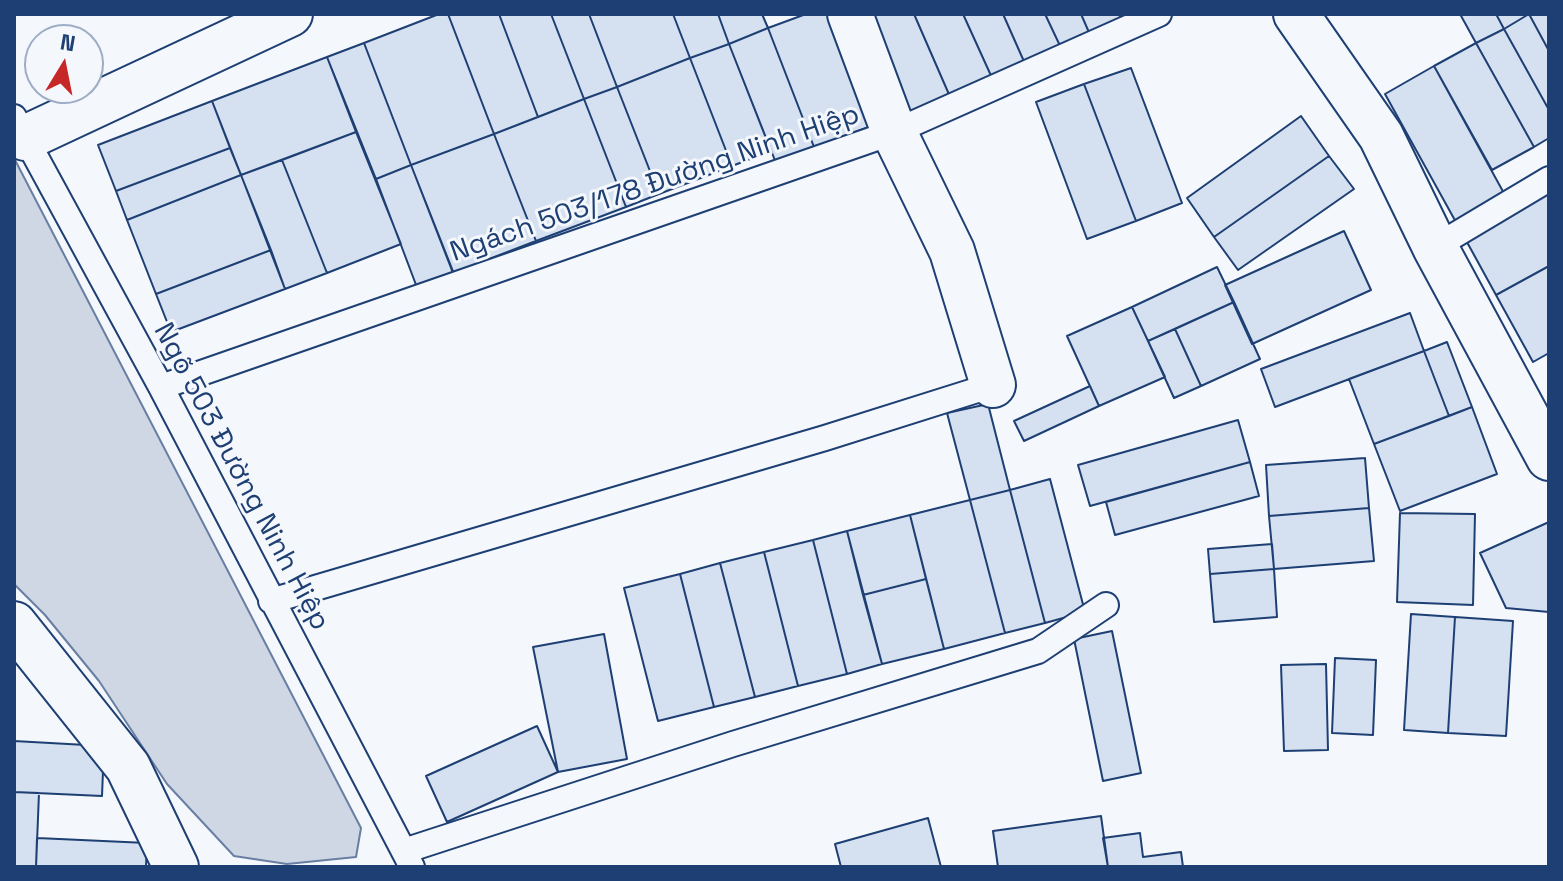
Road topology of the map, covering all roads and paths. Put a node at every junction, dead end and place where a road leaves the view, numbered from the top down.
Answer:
1 (290, 14) edge
2 (850, 14) edge
3 (1159, 14) edge
4 (1296, 14) edge
5 (20, 127) edge
6 (894, 132) junction
7 (1549, 179) edge
8 (1435, 247) junction
9 (993, 385) joint
10 (161, 387) junction
11 (1549, 458) edge
12 (271, 601) junction
13 (1106, 605) dead end
14 (14, 624) edge
15 (408, 859) edge
16 (176, 867) edge

1 - 5 street
2 - 6 street
3 - 6 lane, Ngách 503/178 Đường Ninh Hiệp
4 - 8 street
5 - 10 lane, Ngõ 503 Đường Ninh Hiệp
6 - 9 street
6 - 10 lane, Ngách 503/178 Đường Ninh Hiệp
7 - 8 lane
8 - 11 street
9 - 12 lane
10 - 12 lane, Ngõ 503 Đường Ninh Hiệp
12 - 15 lane, Ngõ 503 Đường Ninh Hiệp
13 - 15 lane
14 - 16 street

